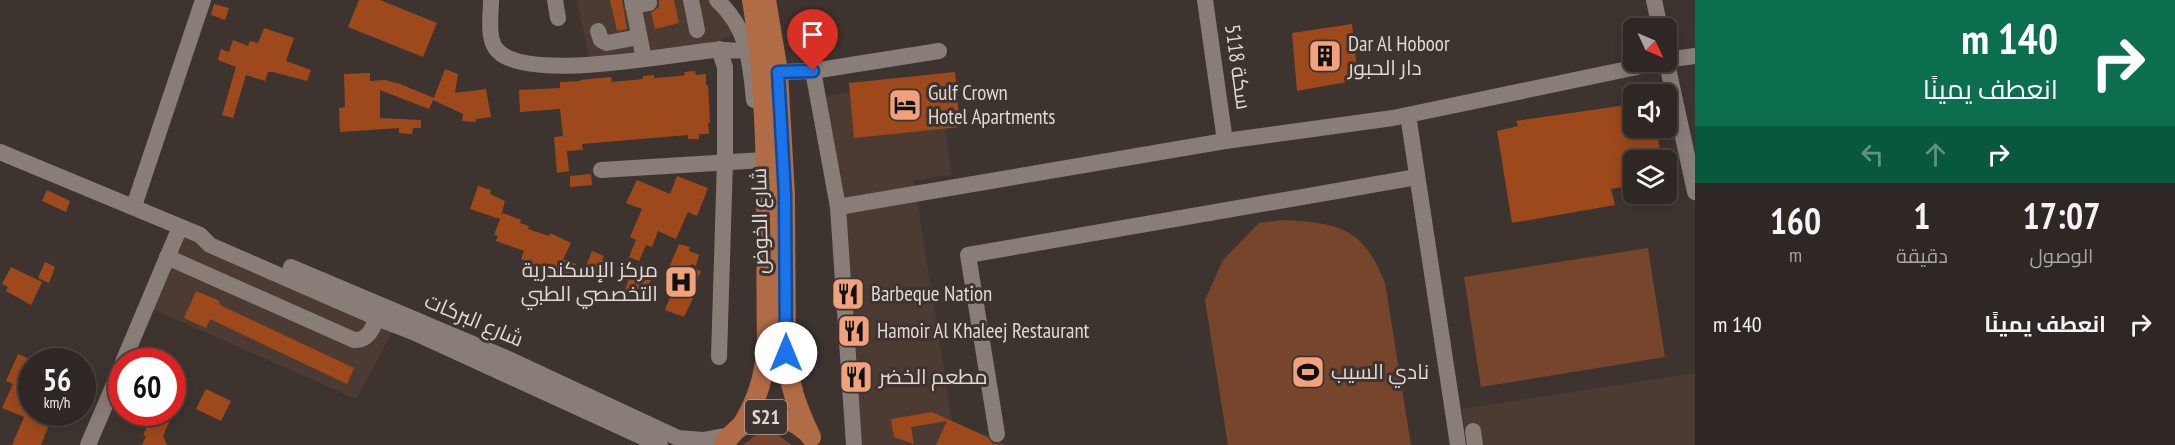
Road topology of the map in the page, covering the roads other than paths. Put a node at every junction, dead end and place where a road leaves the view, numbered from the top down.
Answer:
1 (203, 0) edge
2 (491, 0) edge
3 (555, 0) edge
4 (691, 0) edge
5 (717, 0) edge
6 (752, 0) edge
7 (766, 0) edge
8 (1205, 0) edge
9 (1654, 0) edge
10 (638, 3) edge
11 (732, 15) junction
12 (558, 18) dead end
13 (1658, 18) edge
14 (697, 30) dead end
15 (598, 31) dead end
16 (639, 37) junction
17 (719, 49) junction
18 (747, 50) junction
19 (939, 51) dead end
20 (1695, 56) edge
21 (644, 59) junction
22 (1677, 59) edge
23 (1623, 70) edge
24 (813, 71) junction
25 (778, 72) junction
26 (1670, 72) edge
27 (1408, 115) junction
28 (764, 128) junction
29 (1225, 141) junction
30 (0, 152) edge
31 (764, 160) junction
32 (725, 161) junction
33 (601, 170) dead end
34 (1417, 177) junction
35 (1695, 192) edge
36 (134, 206) junction
37 (838, 207) junction
38 (180, 227) junction
39 (200, 235) junction
40 (167, 258) junction
41 (377, 318) junction
42 (129, 348) edge
43 (504, 357) junction
44 (719, 357) dead end
45 (108, 397) edge
46 (998, 434) dead end
47 (732, 435) edge
48 (815, 443) edge
49 (88, 445) edge
50 (660, 445) edge
51 (854, 445) edge
52 (1458, 445) edge

1 - 36 street
2 - 21 street
3 - 12 street
4 - 14 street
5 - 11 street
6 - 28 main road, شارع الخوض / S21
7 - 25 main road, شارع الخوض / S21
8 - 29 street, سكة 5118
9 - 13 street
10 - 16 street
11 - 17 street
11 - 18 street
15 - 16 street
16 - 21 street
17 - 18 street
17 - 21 street
17 - 32 street
18 - 28 street
19 - 24 street
20 - 22 street
23 - 27 street
24 - 25 street
24 - 37 street
25 - 48 main road, شارع الخوض / S21
26 - 35 street
27 - 29 street
27 - 34 street
28 - 31 main road, شارع الخوض / S21
29 - 37 street
30 - 36 street, شارع البركات
31 - 32 street
31 - 47 main road, شارع الخوض / S21
32 - 33 street
32 - 44 street
34 - 46 street
34 - 52 street
36 - 38 street, شارع البركات
37 - 51 street
38 - 39 street, شارع البركات
38 - 40 street
39 - 41 street, شارع البركات
39 - 43 street, شارع البركات
40 - 41 street
40 - 42 street
41 - 43 street
41 - 50 street, شارع البركات
43 - 47 street, شارع البركات
45 - 49 street
47 - 48 main road, S21

